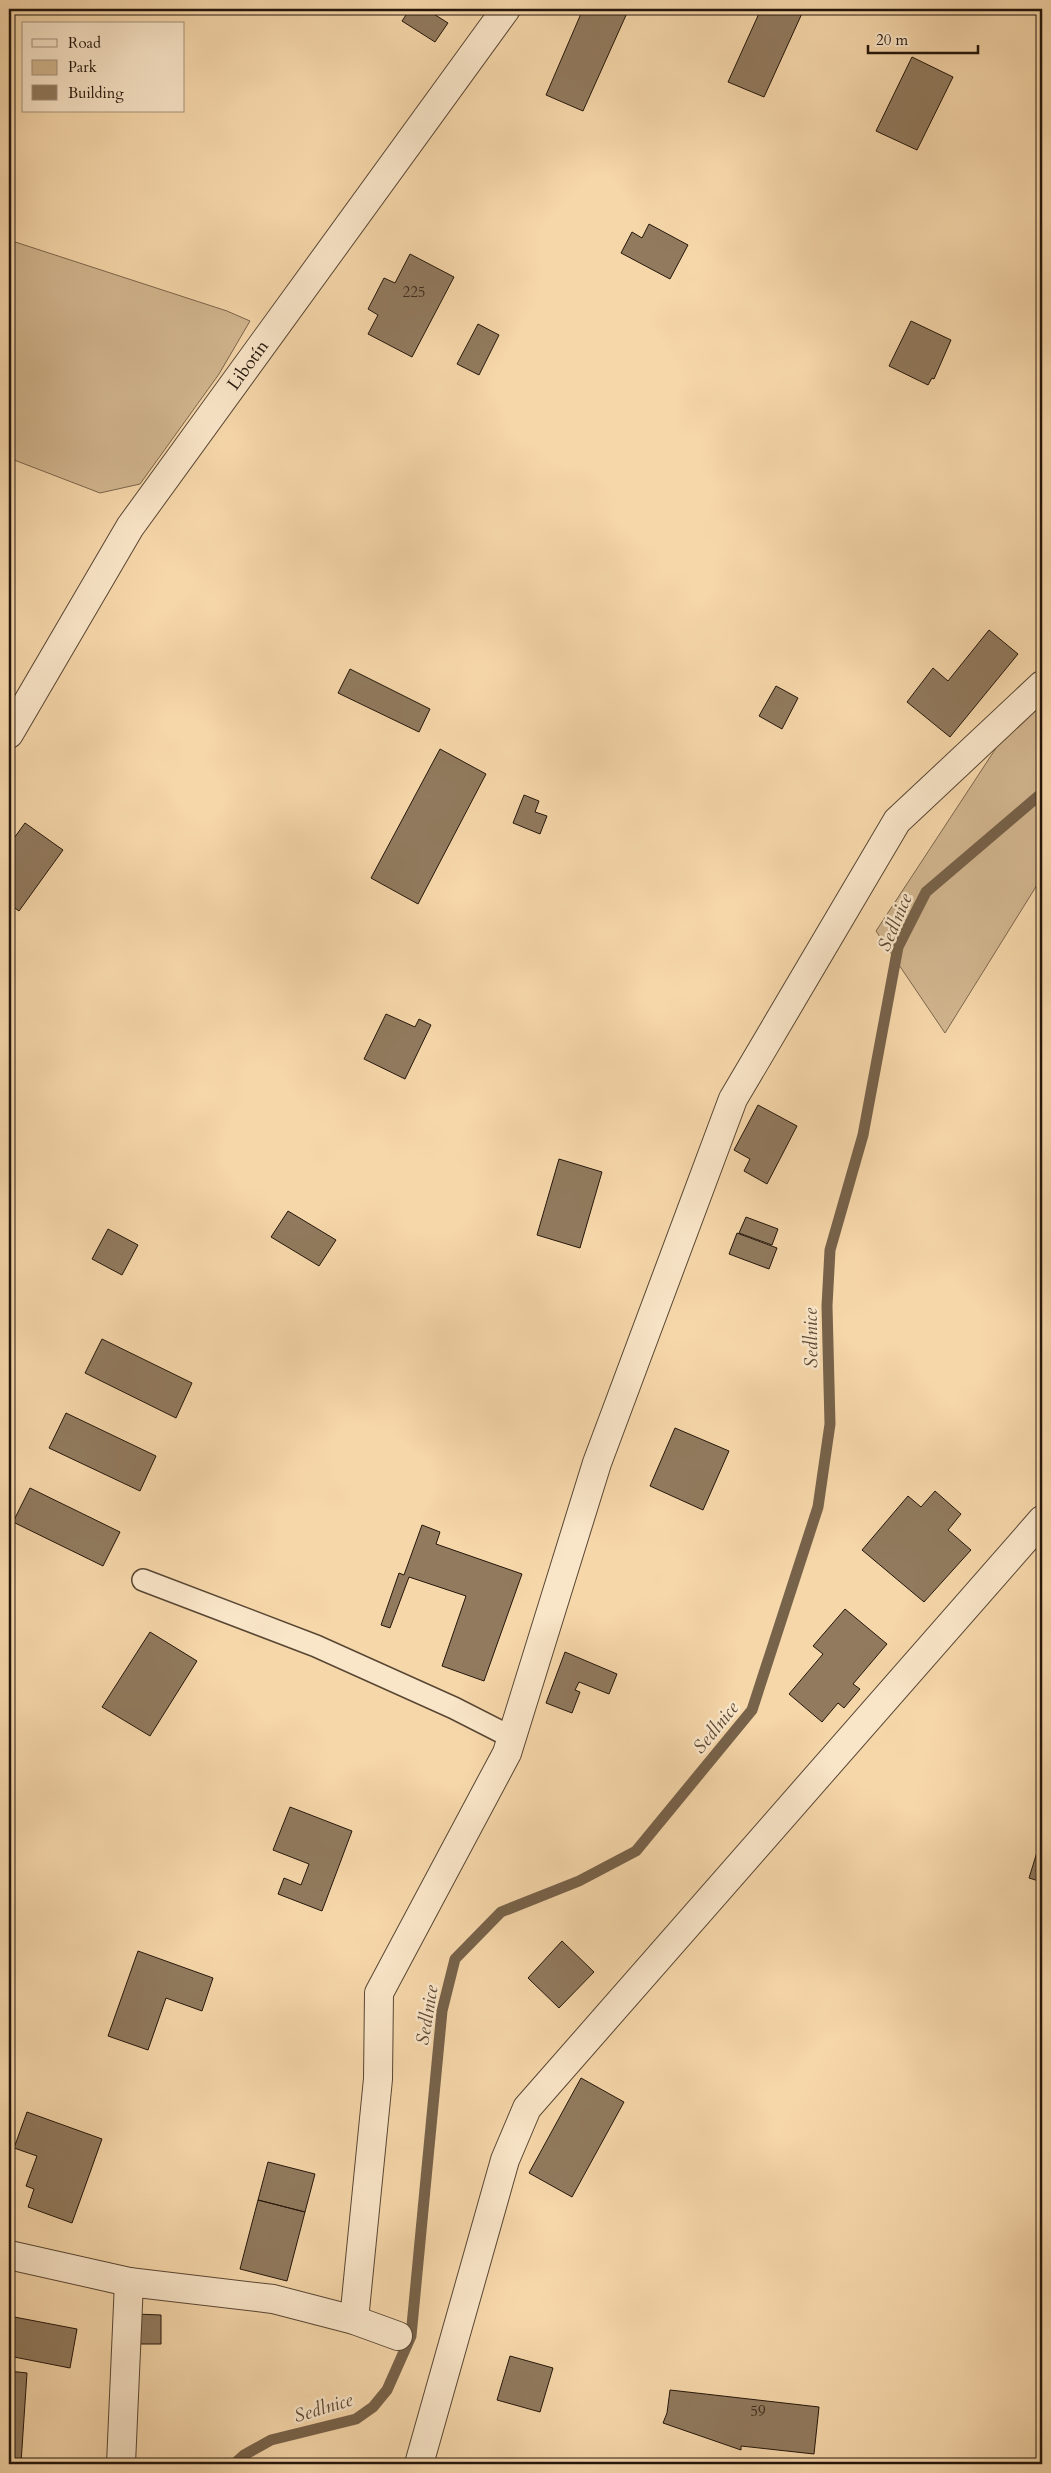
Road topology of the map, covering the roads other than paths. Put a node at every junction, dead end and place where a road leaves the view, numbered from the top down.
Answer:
1 (506, 9) edge
2 (1042, 685) edge
3 (9, 734) edge
4 (1042, 1520) edge
5 (143, 1580) dead end
6 (511, 1737) junction
7 (9, 2255) edge
8 (129, 2282) junction
9 (354, 2320) junction
10 (398, 2336) dead end
11 (121, 2464) edge
12 (419, 2464) edge

1 - 3 street, Libotín
2 - 6 street
4 - 12 street
5 - 6 lane
6 - 9 street
7 - 8 street
8 - 9 street
8 - 11 street
9 - 10 street

